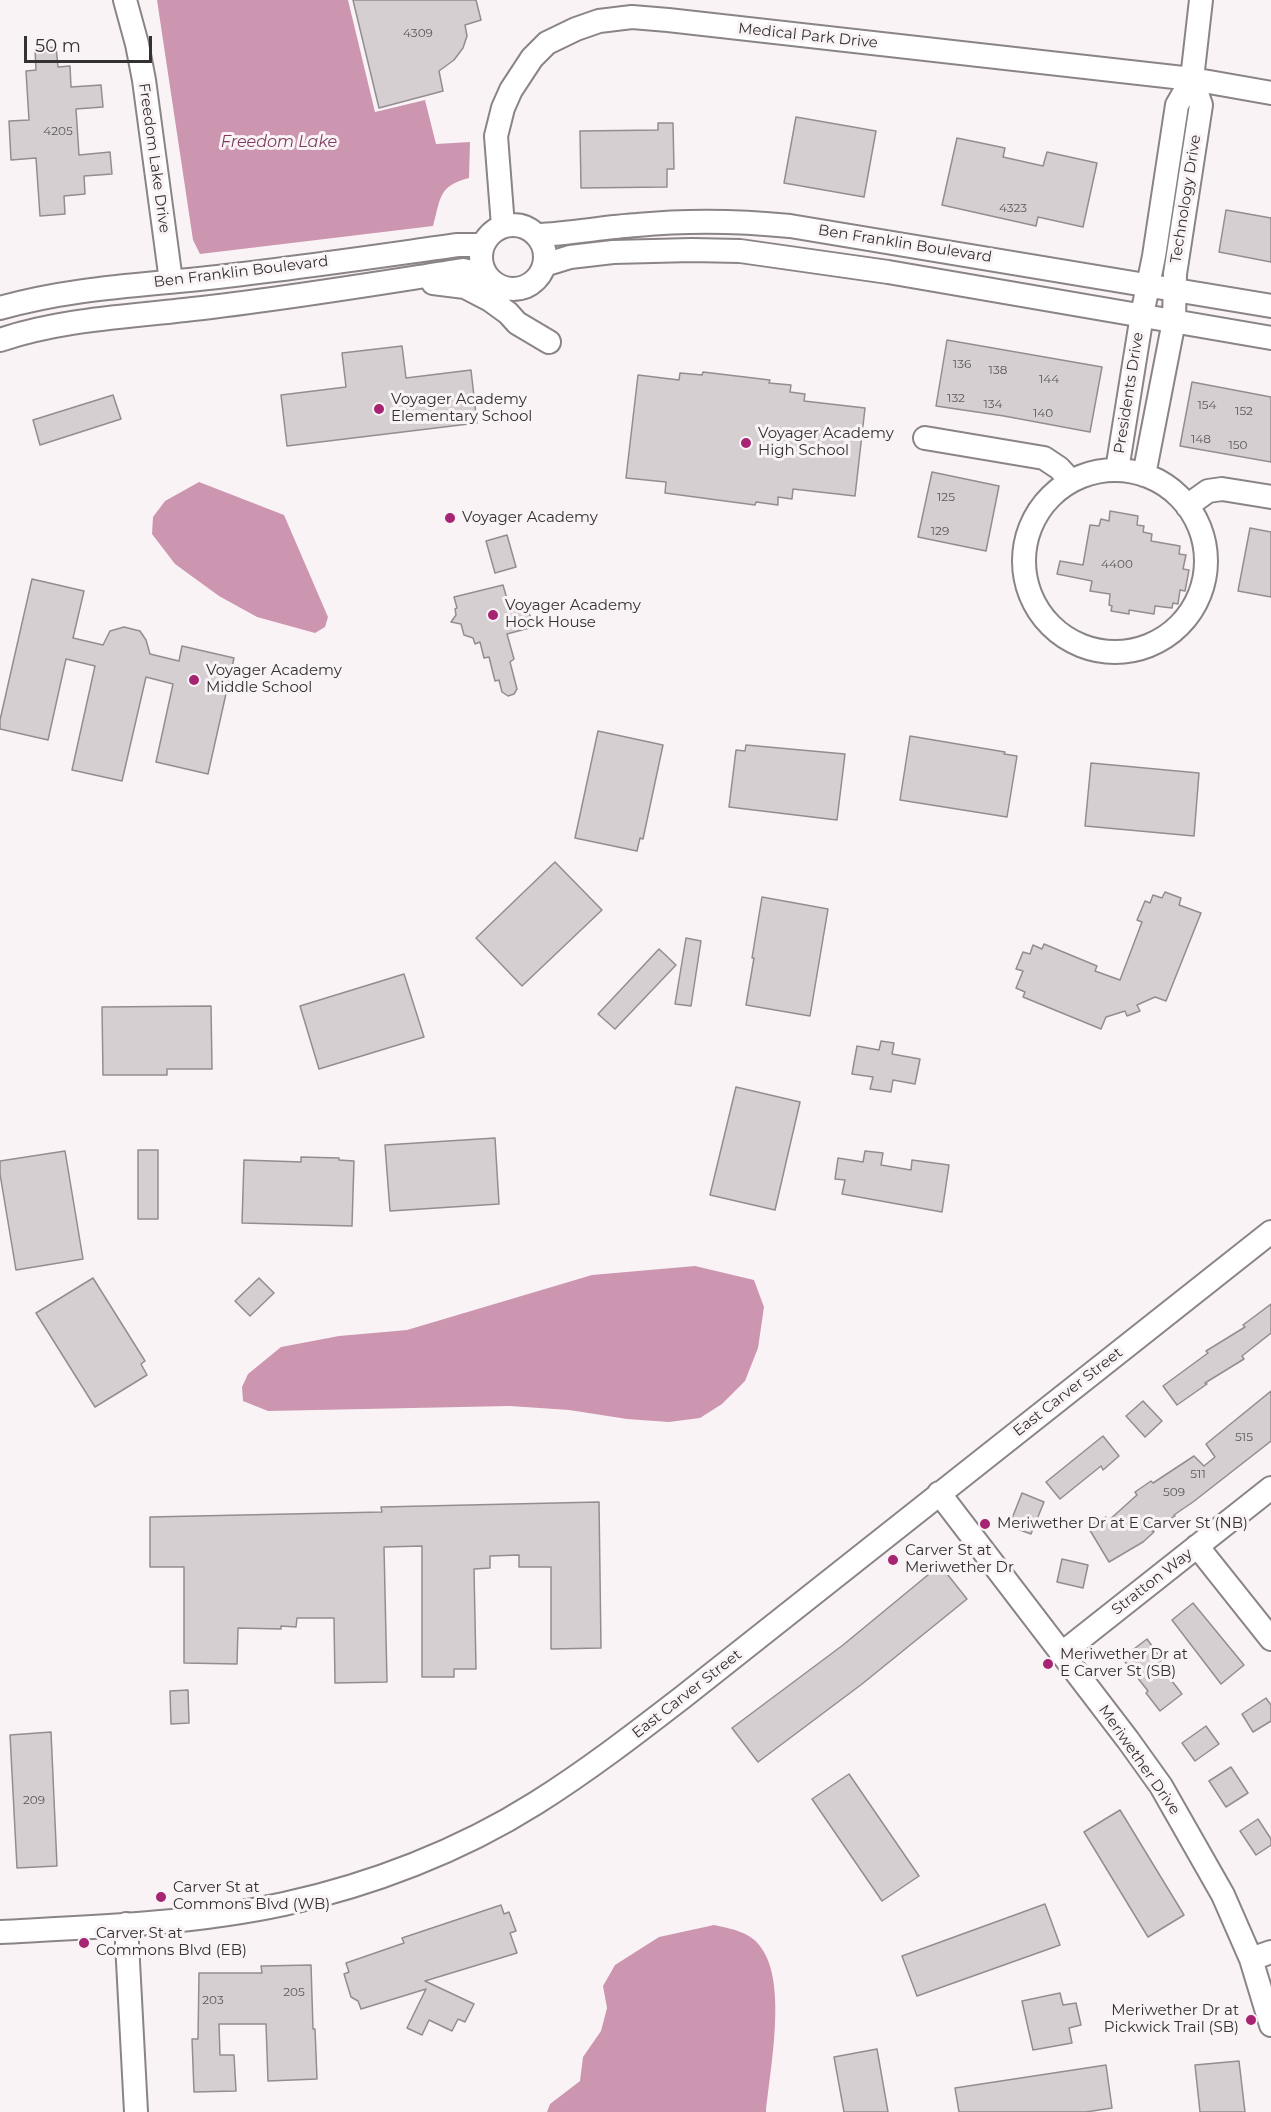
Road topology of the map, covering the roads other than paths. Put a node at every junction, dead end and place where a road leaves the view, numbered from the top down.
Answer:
1 (124, 0) edge
2 (1201, 0) edge
3 (1192, 79) junction
4 (1271, 93) edge
5 (503, 226) junction
6 (536, 235) junction
7 (483, 245) junction
8 (544, 265) junction
9 (486, 275) junction
10 (399, 280) junction
11 (171, 281) junction
12 (1148, 285) junction
13 (1175, 290) junction
14 (1271, 306) edge
15 (0, 309) edge
16 (1142, 315) junction
17 (1174, 321) junction
18 (1271, 338) edge
19 (0, 340) edge
20 (549, 342) dead end
21 (924, 438) dead end
22 (1117, 470) junction
23 (1144, 475) junction
24 (1071, 481) junction
25 (1271, 497) edge
26 (1187, 506) junction
27 (1271, 1232) edge
28 (1271, 1488) edge
29 (939, 1493) junction
30 (1197, 1546) junction
31 (1271, 1639) edge
32 (1061, 1654) junction
33 (126, 1924) junction
34 (0, 1932) edge
35 (1261, 1956) edge
36 (1271, 2025) edge
37 (136, 2112) edge

1 - 11 street, Freedom Lake Drive
2 - 3 street, Technology Drive
3 - 4 street, Medical Park Drive
3 - 5 street, Medical Park Drive
3 - 12 street, Technology Drive
3 - 13 street, Technology Drive
5 - 6 street
5 - 7 street
6 - 8 street
6 - 12 street, Ben Franklin Boulevard
7 - 9 street
7 - 11 street, Ben Franklin Boulevard
8 - 9 street
8 - 16 street, Ben Franklin Boulevard
9 - 10 street, Ben Franklin Boulevard
10 - 19 street, Ben Franklin Boulevard
10 - 20 street, Ben Franklin Boulevard
11 - 15 street, Ben Franklin Boulevard
12 - 13 street, Ben Franklin Boulevard
12 - 16 street, Technology Drive
13 - 14 street, Ben Franklin Boulevard
13 - 17 street, Technology Drive
16 - 17 street, Ben Franklin Boulevard
16 - 22 street, Presidents Drive
17 - 18 street, Ben Franklin Boulevard
17 - 23 street, Presidents Drive
21 - 24 street
22 - 23 street, Presidents Drive
22 - 24 street, Presidents Drive
23 - 26 street, Presidents Drive
24 - 26 street, Presidents Drive
25 - 26 street
27 - 29 street, East Carver Street
28 - 30 street, Stratton Way
29 - 32 street, Meriwether Drive
29 - 33 street, East Carver Street
30 - 31 street
30 - 32 street, Stratton Way
32 - 35 street, Meriwether Drive
33 - 34 street, East Carver Street
33 - 37 street
35 - 36 street, Meriwether Drive

